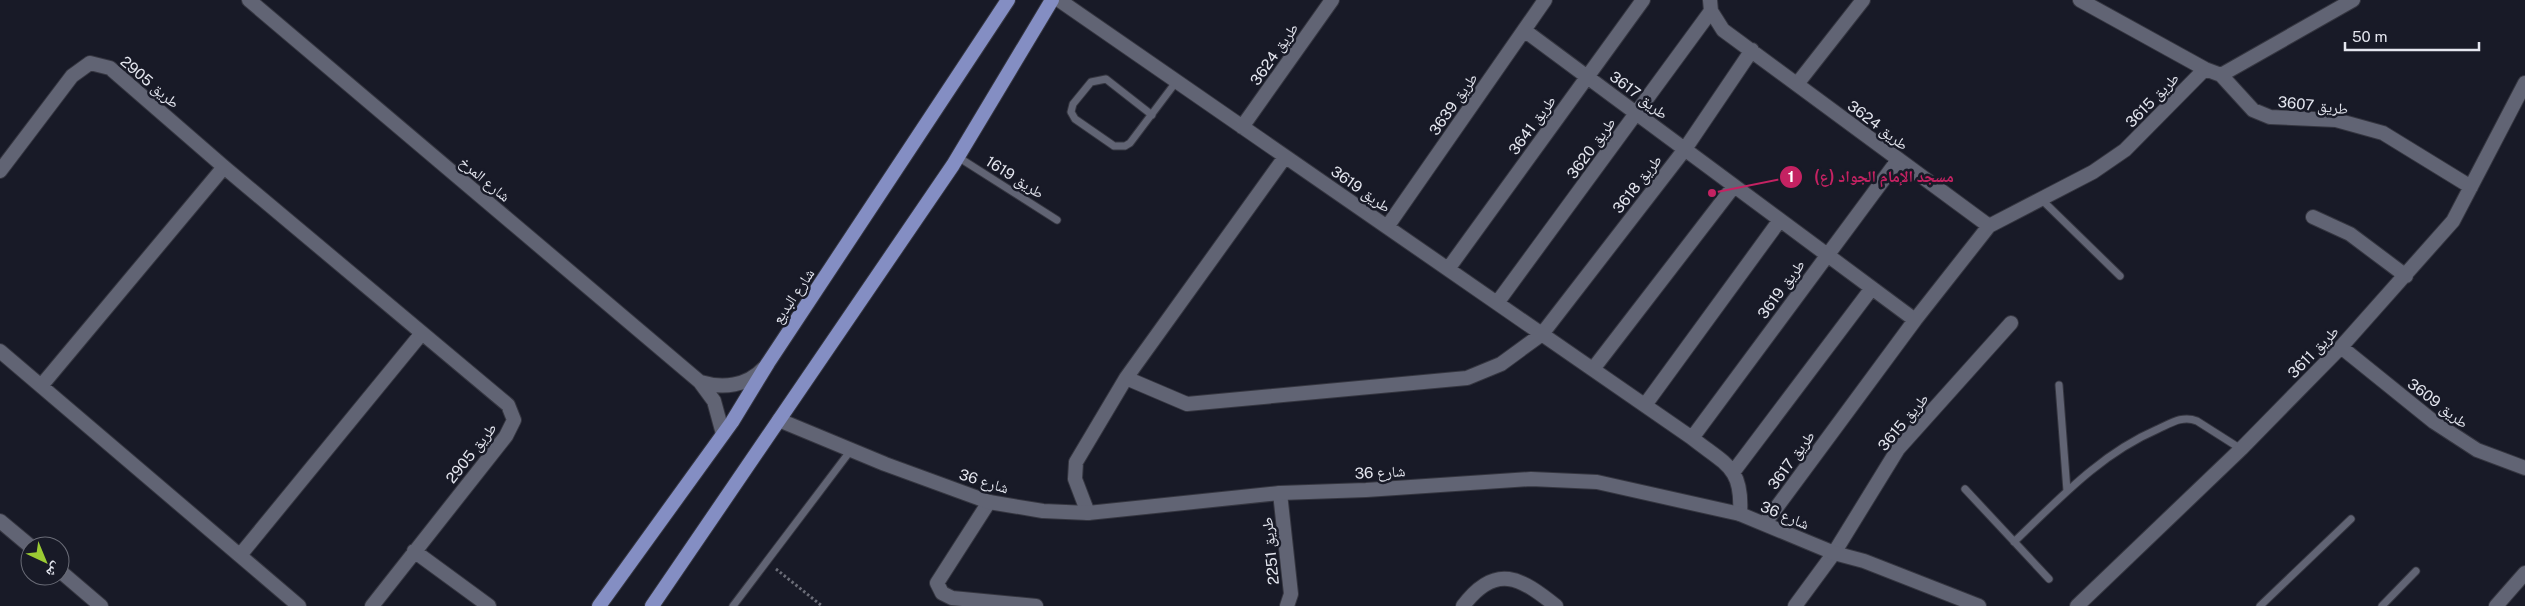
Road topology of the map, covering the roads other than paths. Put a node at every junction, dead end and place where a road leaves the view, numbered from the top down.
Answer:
1 (248, 0) edge
2 (1008, 0) edge
3 (1052, 0) edge
4 (1059, 0) edge
5 (1332, 0) edge
6 (1643, 0) edge
7 (1863, 0) edge
8 (2080, 0) edge
9 (2353, 0) edge
10 (1539, 2) edge
11 (1711, 6) edge
12 (1524, 30) junction
13 (1752, 50) junction
14 (2205, 69) junction
15 (2220, 75) junction
16 (1587, 76) junction
17 (1176, 82) junction
18 (2525, 83) edge
19 (1797, 84) junction
20 (1636, 113) junction
21 (1152, 115) junction
22 (1242, 127) junction
23 (1685, 149) junction
24 (958, 157) junction
25 (1285, 157) junction
26 (1898, 160) junction
27 (224, 167) junction
28 (0, 171) edge
29 (1734, 186) junction
30 (2472, 187) junction
31 (2042, 199) junction
32 (2313, 218) dead end
33 (1057, 220) dead end
34 (1780, 220) junction
35 (1989, 226) junction
36 (1387, 227) junction
37 (1826, 254) junction
38 (1448, 269) junction
39 (2120, 276) dead end
40 (2406, 276) junction
41 (1872, 288) junction
42 (1497, 303) junction
43 (1915, 320) junction
44 (2011, 323) dead end
45 (422, 333) junction
46 (1542, 334) junction
47 (2342, 347) junction
48 (0, 351) edge
49 (768, 363) junction
50 (1592, 369) junction
51 (1126, 378) junction
52 (700, 382) junction
53 (41, 386) junction
54 (2059, 386) dead end
55 (1645, 405) junction
56 (779, 420) junction
57 (723, 434) junction
58 (1692, 438) junction
59 (2241, 449) junction
60 (851, 450) junction
61 (2525, 468) edge
62 (1734, 471) junction
63 (1964, 489) dead end
64 (2067, 491) junction
65 (1280, 493) junction
66 (988, 502) junction
67 (1088, 513) junction
68 (1740, 514) junction
69 (2351, 519) dead end
70 (0, 521) edge
71 (1765, 523) junction
72 (20, 538) edge
73 (2014, 542) junction
74 (414, 551) junction
75 (1834, 553) junction
76 (241, 554) junction
77 (2416, 571) dead end
78 (2525, 573) edge
79 (2049, 579) dead end
80 (70, 580) edge
81 (101, 606) edge
82 (299, 606) edge
83 (372, 606) edge
84 (488, 606) edge
85 (599, 606) edge
86 (652, 606) edge
87 (732, 606) edge
88 (1036, 606) edge
89 (1287, 606) edge
90 (1463, 606) edge
91 (1556, 606) edge
92 (1795, 606) edge
93 (1979, 606) edge
94 (2077, 606) edge
95 (2260, 606) edge
96 (2382, 606) edge
97 (2496, 606) edge

1 - 52 street, شارع المرخ
2 - 49 main road, شارع البديع
3 - 24 main road
4 - 17 street, طريق 3619
5 - 22 street, طريق 3624
6 - 16 street, طريق 3641
7 - 19 street
8 - 14 street, طريق 3607
9 - 15 street
10 - 12 street, طريق 3639
11 - 13 street, طريق 3624
11 - 20 street, طريق 3620
12 - 16 street, طريق 3617
12 - 36 street, طريق 3639
13 - 19 street, طريق 3624
13 - 23 street, طريق 3618
14 - 15 street, طريق 3607
14 - 31 street, طريق 3615
15 - 30 street, طريق 3607
16 - 20 street, طريق 3617
16 - 38 street, طريق 3641
17 - 21 lane
17 - 22 street, طريق 3619
18 - 30 street, طريق 3611
19 - 26 street, طريق 3624
20 - 23 street, طريق 3617
20 - 42 street, طريق 3620
21 - 21 lane
22 - 25 street, طريق 3619
23 - 29 street, طريق 3617
23 - 46 street, طريق 3618
24 - 33 lane, طريق 1619
24 - 56 main road
25 - 36 street, طريق 3619
25 - 51 street
26 - 35 street, طريق 3624
26 - 37 street, طريق 3619
27 - 28 street, طريق 2905
27 - 45 street, طريق 2905
27 - 53 street
29 - 34 street, طريق 3617
29 - 50 street
30 - 40 street, طريق 3611
31 - 35 street, طريق 3615
31 - 39 lane
32 - 40 street
34 - 37 street, طريق 3617
34 - 55 street
35 - 43 street, طريق 3617
36 - 38 street, طريق 3619
37 - 41 street, طريق 3617
37 - 58 street, طريق 3619
38 - 42 street, طريق 3619
40 - 47 street, طريق 3611
41 - 43 street, طريق 3617
41 - 62 street
42 - 46 street, طريق 3619
43 - 71 street, طريق 3617
44 - 75 street, طريق 3615
45 - 74 street, طريق 2905
45 - 76 street
46 - 50 street, طريق 3619
46 - 51 street, طريق 3618
47 - 59 street, طريق 3611
47 - 61 street, طريق 3609
48 - 53 street
49 - 52 street
49 - 57 main road, شارع البديع
50 - 55 street, طريق 3619
51 - 67 street
52 - 57 street, شارع المرخ
53 - 76 street
54 - 64 lane
55 - 58 street, طريق 3619
56 - 60 street, شارع 36
56 - 86 main road
57 - 85 main road, شارع البديع
58 - 62 street, طريق 3619
59 - 64 lane
59 - 94 street, طريق 3611
60 - 66 street, شارع 36
60 - 87 lane
62 - 68 street
63 - 73 lane
64 - 73 lane
65 - 67 street, شارع 36
65 - 68 street, شارع 36
65 - 89 street, طريق 2251
66 - 67 street, شارع 36
66 - 88 street
68 - 71 street, شارع 36
69 - 95 lane
70 - 72 street
71 - 75 street, شارع 36
73 - 79 lane
74 - 83 street, طريق 2905
74 - 84 street
75 - 92 street, طريق 3615
75 - 93 street, شارع 36
76 - 82 street
77 - 96 lane
78 - 97 street
80 - 81 street
90 - 91 street

